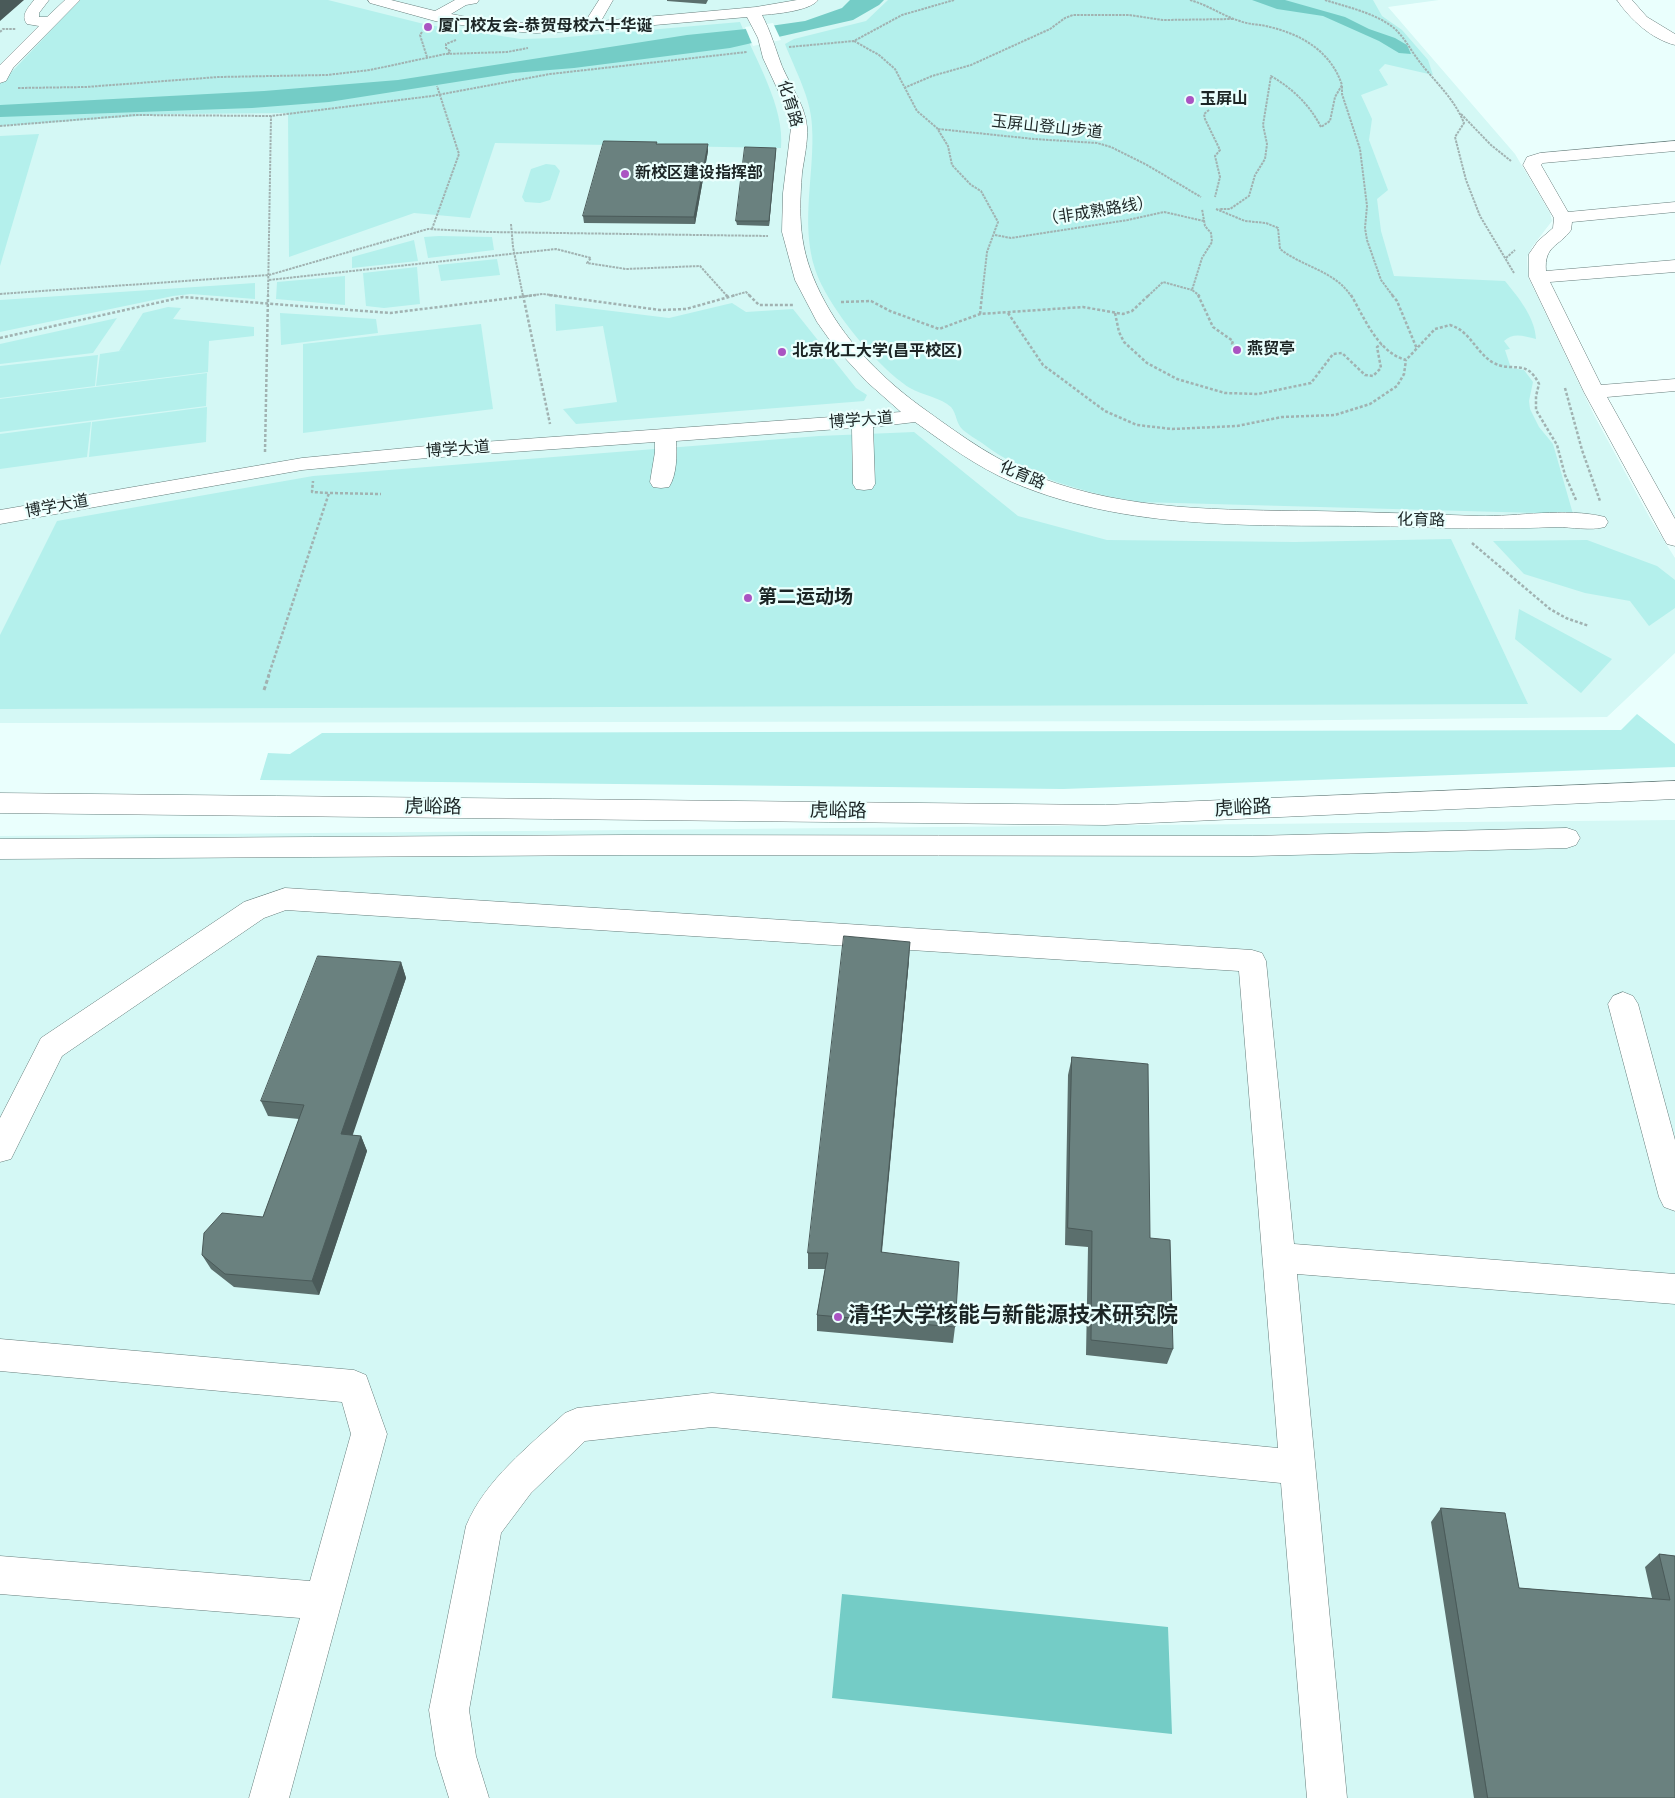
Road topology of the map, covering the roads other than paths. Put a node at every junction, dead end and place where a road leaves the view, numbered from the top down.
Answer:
1 (42, 0) edge
2 (73, 0) edge
3 (375, 0) edge
4 (472, 0) edge
5 (606, 0) edge
6 (811, 0) edge
7 (1624, 0) edge
8 (435, 17) junction
9 (755, 17) junction
10 (50, 22) junction
11 (590, 26) junction
12 (1675, 40) edge
13 (0, 78) edge
14 (1675, 146) edge
15 (1675, 207) edge
16 (1563, 218) junction
17 (1675, 266) edge
18 (1538, 277) junction
19 (1675, 385) edge
20 (1594, 392) junction
21 (919, 415) junction
22 (862, 421) junction
23 (665, 436) junction
24 (661, 482) dead end
25 (864, 484) dead end
26 (0, 518) edge
27 (1590, 521) road end
28 (1675, 539) edge
29 (1675, 790) edge
30 (0, 804) edge
31 (1567, 838) dead end
32 (0, 849) edge
33 (1623, 1004) dead end
34 (0, 1149) edge
35 (1675, 1197) edge
36 (1278, 1258) junction
37 (1675, 1289) edge
38 (0, 1355) edge
39 (1296, 1467) junction
40 (0, 1575) edge
41 (323, 1601) junction
42 (269, 1798) edge
43 (469, 1798) edge
44 (1326, 1798) edge

1 - 10 street
2 - 10 street
3 - 8 street
4 - 8 street
5 - 11 street
6 - 9 street
7 - 12 street
8 - 11 street
9 - 11 street
9 - 21 street, 化育路
10 - 13 street
14 - 16 street
15 - 16 street
16 - 18 street
17 - 18 street
18 - 20 street
19 - 20 street
20 - 28 street
21 - 22 street, 博学大道
21 - 27 street, 化育路
22 - 23 street, 博学大道
22 - 25 street
23 - 24 street
23 - 26 street, 博学大道
29 - 30 street, 虎峪路
31 - 32 street
33 - 35 street
34 - 36 street
36 - 37 street
36 - 39 street
38 - 41 street
39 - 43 street
39 - 44 street
40 - 41 street
41 - 42 street

